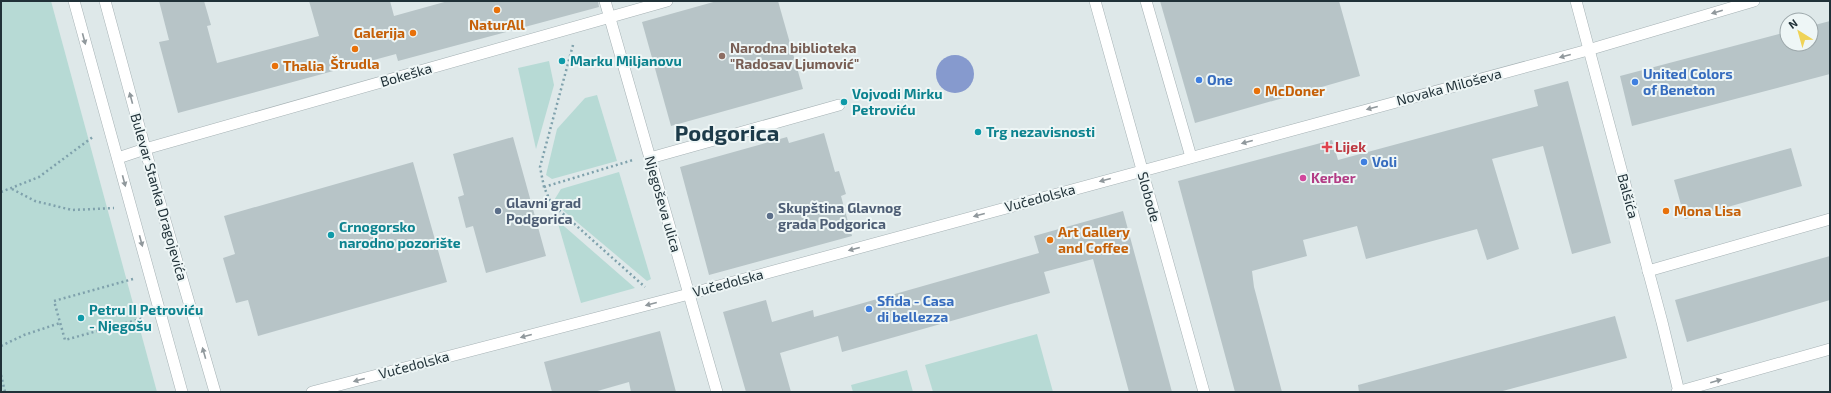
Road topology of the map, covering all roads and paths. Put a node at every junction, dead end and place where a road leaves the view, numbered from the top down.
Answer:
1 (74, 1) edge
2 (105, 1) edge
3 (605, 1) edge
4 (667, 1) edge
5 (1095, 1) edge
6 (1146, 1) edge
7 (1576, 1) edge
8 (1754, 1) edge
9 (609, 17) junction
10 (579, 26) junction
11 (1588, 50) junction
12 (839, 105) dead end
13 (92, 136) dead end
14 (145, 149) junction
15 (649, 157) junction
16 (1191, 157) junction
17 (118, 158) junction
18 (1142, 171) junction
19 (544, 186) junction
20 (11, 188) junction
21 (1, 192) edge
22 (113, 208) dead end
23 (1830, 219) edge
24 (1648, 271) junction
25 (133, 279) dead end
26 (689, 294) junction
27 (660, 301) junction
28 (144, 318) dead end
29 (60, 323) junction
30 (1, 346) edge
31 (1830, 349) edge
32 (1, 375) edge
33 (5, 392) edge
34 (182, 392) edge
35 (215, 392) edge
36 (312, 392) edge
37 (717, 392) edge
38 (1204, 392) edge
39 (1678, 392) edge

1 -> 17 street, Bulevar Stanka Dragojevića
14 -> 2 street, Bulevar Stanka Dragojevića
3 - 9 street, Njegoševa ulica
4 - 9 street, Bokeška
5 - 18 street, Slobode
6 - 16 street
7 - 11 street, Balšića
8 -> 11 street, Novaka Miloševa
9 - 10 street, Bokeška
9 - 15 street, Njegoševa ulica
10 - 14 street, Bokeška
10 - 19 path
11 -> 16 street, Novaka Miloševa
11 - 24 street, Balšića
12 - 15 street
13 - 20 path
14 - 17 street, Bokeška
35 -> 14 street, Bulevar Stanka Dragojevića
15 - 19 path
15 - 26 street, Njegoševa ulica
16 - 18 street, Novaka Miloševa
17 -> 34 street, Bulevar Stanka Dragojevića
18 -> 26 street, Vučedolska
18 - 38 street, Slobode
19 - 27 path
20 - 21 path
20 - 22 path
23 - 24 street
24 - 39 street, Balšića
25 - 29 path
26 - 27 street, Vučedolska
26 - 37 street, Njegoševa ulica
27 -> 36 street, Vučedolska
28 - 29 path
29 - 30 path
39 -> 31 street
32 - 33 path

